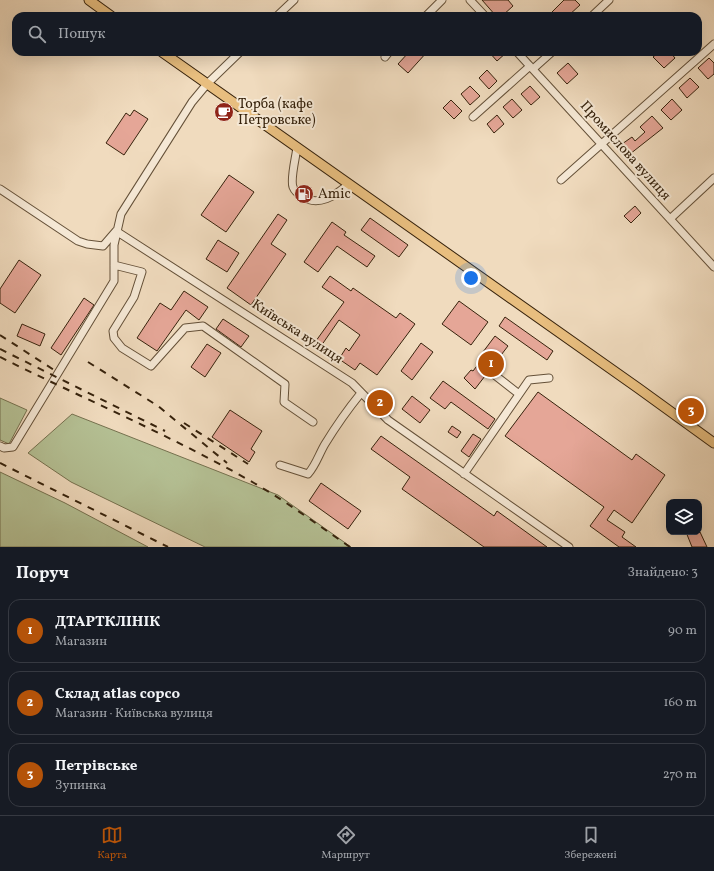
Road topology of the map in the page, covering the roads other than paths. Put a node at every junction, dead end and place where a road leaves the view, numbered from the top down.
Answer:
1 (294, 0) edge
2 (442, 0) edge
3 (470, 0) edge
4 (609, 0) edge
5 (91, 1) edge
6 (106, 12) edge
7 (281, 12) edge
8 (430, 12) edge
9 (481, 12) edge
10 (596, 12) edge
11 (714, 44) edge
12 (702, 55) edge
13 (168, 56) edge
14 (236, 56) edge
15 (521, 56) edge
16 (547, 56) edge
17 (701, 56) edge
18 (532, 68) junction
19 (207, 84) junction
20 (473, 117) dead end
21 (603, 145) junction
22 (297, 147) junction
23 (714, 178) edge
24 (561, 180) dead end
25 (349, 184) junction
26 (0, 189) edge
27 (670, 219) junction
28 (116, 231) junction
29 (114, 264) junction
30 (714, 267) edge
31 (492, 373) dead end
32 (549, 378) dead end
33 (361, 393) junction
34 (519, 394) junction
35 (313, 422) dead end
36 (714, 443) edge
37 (0, 446) edge
38 (280, 465) dead end
39 (464, 474) junction
40 (569, 547) edge

1 - 7 street
2 - 8 street
3 - 9 street
4 - 10 street
5 - 6 main road
11 - 12 street
13 - 19 main road
14 - 19 street
15 - 18 street, Промислова вулиця
16 - 18 street
17 - 21 street
18 - 20 street
18 - 21 street, Промислова вулиця
19 - 22 main road
19 - 28 street
21 - 24 street
21 - 27 street, Промислова вулиця
22 - 25 main road
22 - 25 street
23 - 27 street
25 - 36 main road
26 - 28 street
27 - 30 street, Промислова вулиця
28 - 29 street
28 - 33 street, Київська вулиця
29 - 35 street
29 - 37 street
31 - 34 street
32 - 34 street
33 - 38 street
33 - 39 street, Київська вулиця
34 - 39 street
39 - 40 street, Київська вулиця

